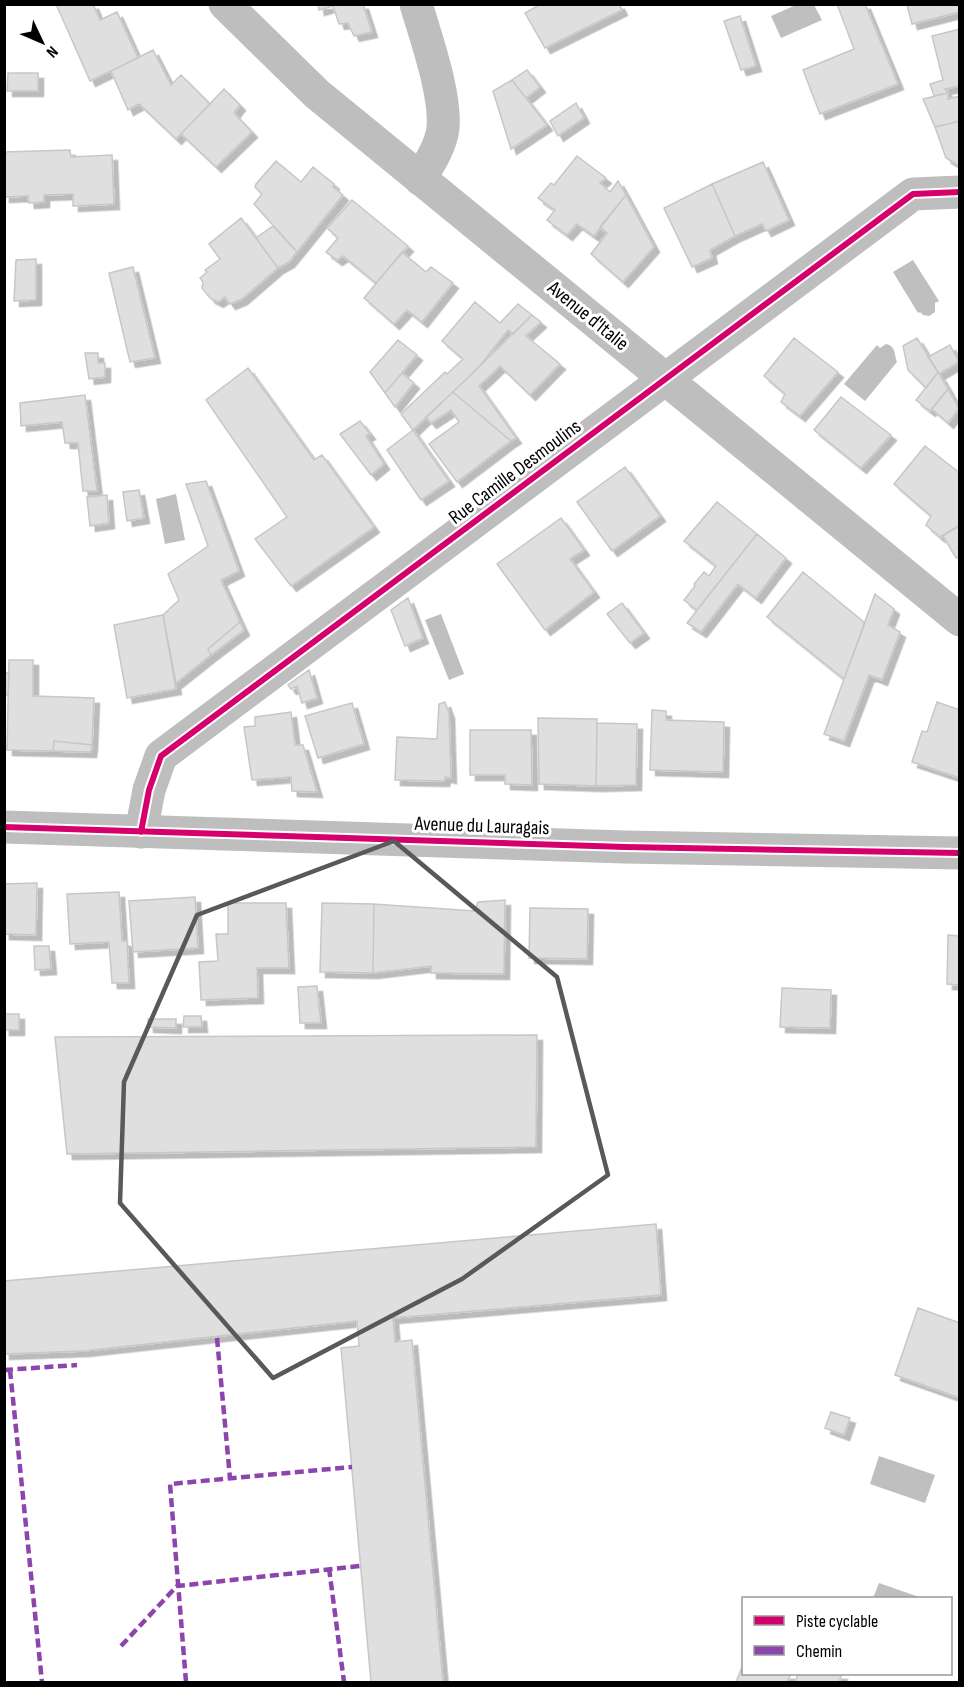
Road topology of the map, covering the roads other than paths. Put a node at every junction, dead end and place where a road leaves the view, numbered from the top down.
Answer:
1 (225, 4) edge
2 (416, 4) edge
3 (420, 179) junction
4 (960, 192) edge
5 (666, 379) junction
6 (960, 620) edge
7 (4, 827) edge
8 (141, 832) junction
9 (960, 854) edge

1 - 3 street, Avenue d'Italie
2 - 3 street
3 - 5 street, Avenue d'Italie
4 - 5 street, Rue Camille Desmoulins
5 - 6 street, Avenue d'Italie
5 - 8 street, Rue Camille Desmoulins
7 - 8 street, Avenue du Lauragais
8 - 9 street, Avenue du Lauragais

